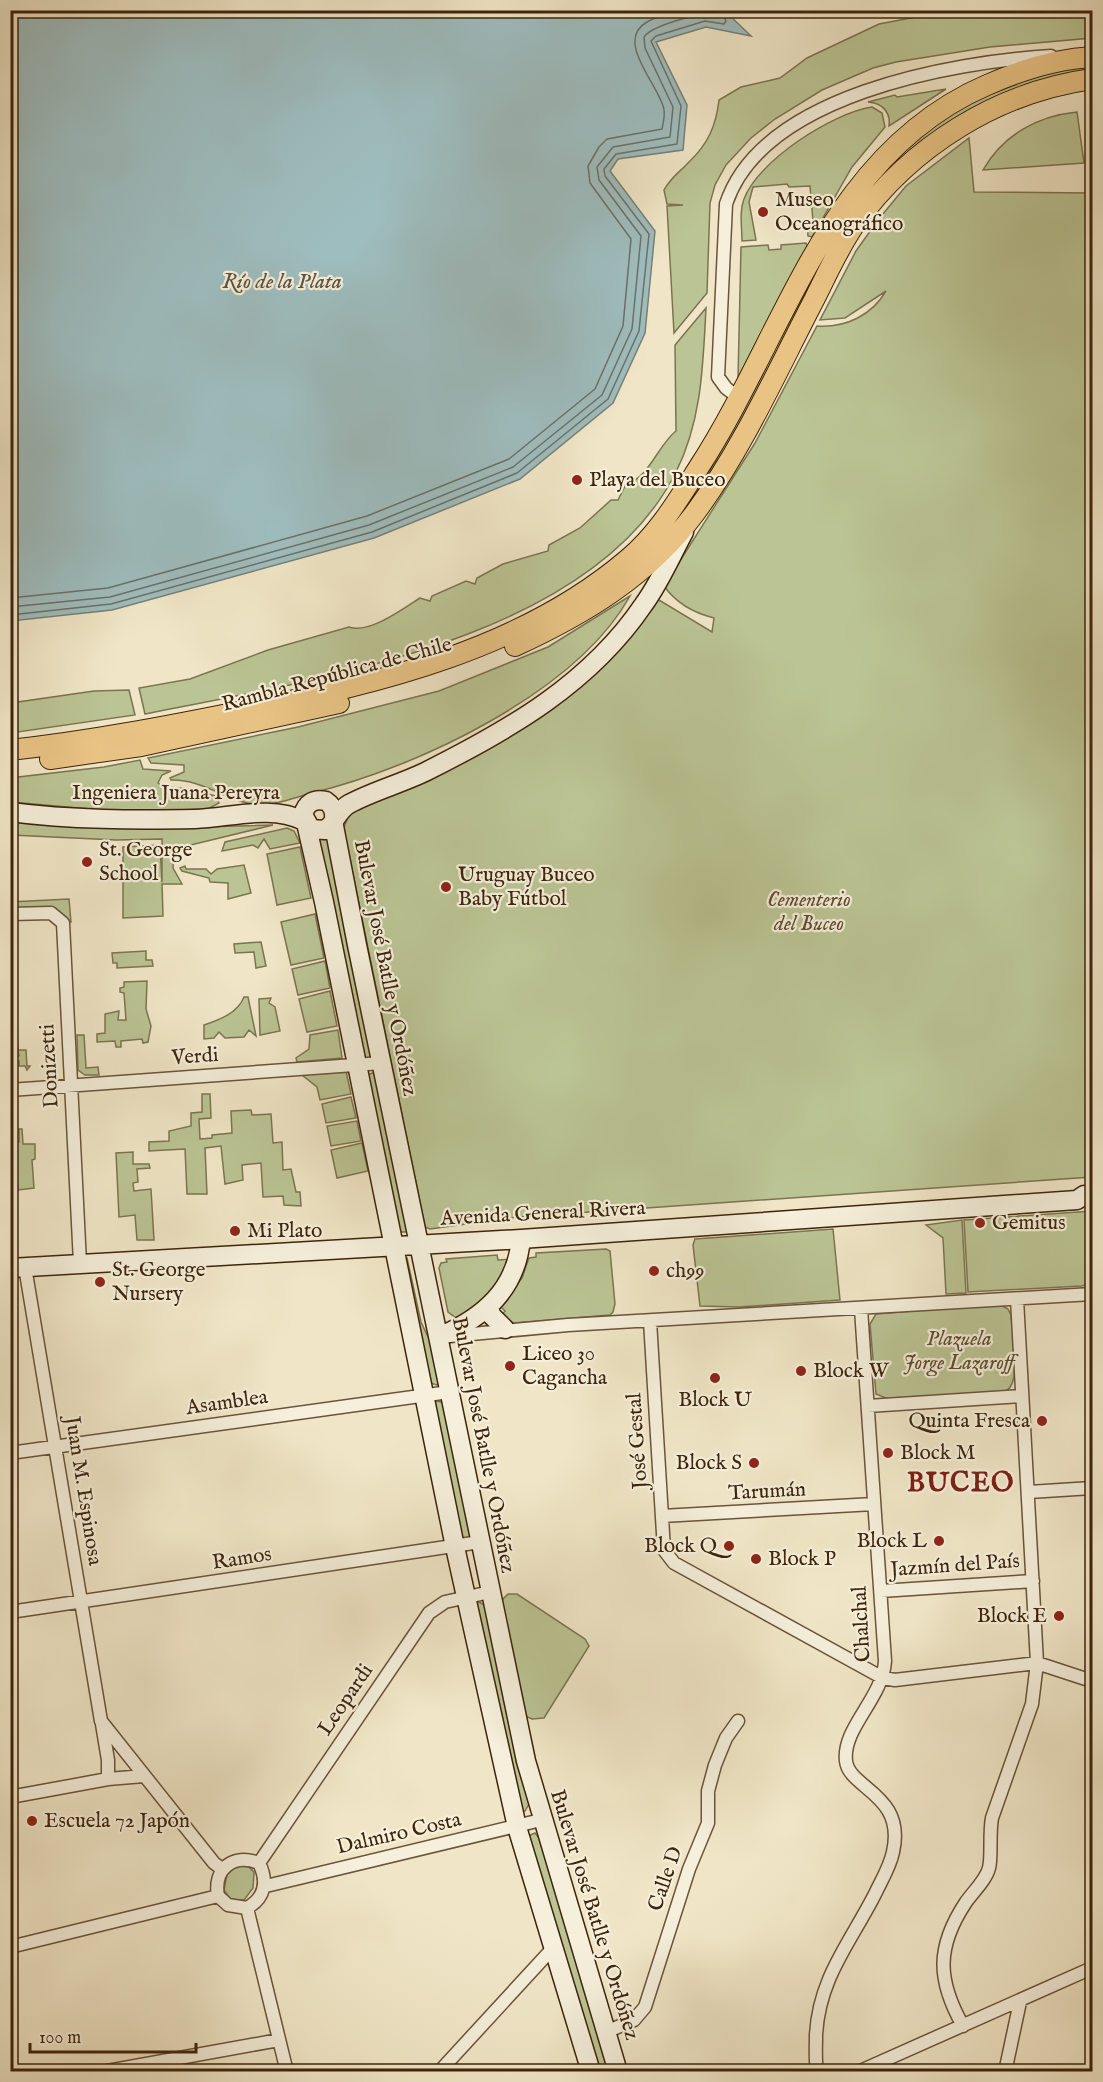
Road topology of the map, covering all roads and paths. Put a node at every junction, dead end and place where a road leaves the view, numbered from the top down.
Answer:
1 (1092, 57) edge
2 (1092, 79) edge
3 (739, 398) junction
4 (721, 431) junction
5 (694, 514) junction
6 (654, 560) junction
7 (10, 750) edge
8 (10, 763) edge
9 (317, 800) junction
10 (10, 812) edge
11 (334, 819) junction
12 (305, 822) junction
13 (10, 914) edge
14 (382, 1063) junction
15 (358, 1064) junction
16 (70, 1086) junction
17 (10, 1090) edge
18 (1087, 1200) edge
19 (521, 1239) junction
20 (392, 1244) junction
21 (419, 1244) junction
22 (80, 1263) junction
23 (18, 1267) edge
24 (1092, 1294) edge
25 (1017, 1299) junction
26 (488, 1307) junction
27 (861, 1309) junction
28 (650, 1321) junction
29 (505, 1329) junction
30 (440, 1337) junction
31 (449, 1392) junction
32 (423, 1395) junction
33 (1023, 1396) junction
34 (868, 1406) junction
35 (56, 1446) junction
36 (10, 1453) edge
37 (1092, 1488) edge
38 (1029, 1492) junction
39 (874, 1504) junction
40 (662, 1516) junction
41 (480, 1542) junction
42 (454, 1547) junction
43 (1033, 1581) junction
44 (881, 1591) junction
45 (490, 1592) junction
46 (466, 1598) junction
47 (81, 1603) junction
48 (10, 1612) edge
49 (1037, 1663) junction
50 (883, 1678) junction
51 (1092, 1681) edge
52 (101, 1721) junction
53 (738, 1721) dead end
54 (144, 1776) junction
55 (108, 1779) junction
56 (10, 1797) edge
57 (542, 1820) junction
58 (517, 1827) junction
59 (259, 1863) junction
60 (222, 1869) junction
61 (266, 1886) junction
62 (218, 1896) junction
63 (247, 1908) junction
64 (10, 1947) edge
65 (553, 1948) junction
66 (1092, 1968) edge
67 (1020, 2002) junction
68 (963, 2026) junction
69 (606, 2032) junction
70 (279, 2040) junction
71 (102, 2072) edge
72 (287, 2072) edge
73 (439, 2072) edge
74 (591, 2072) edge
75 (618, 2072) edge
76 (818, 2072) edge
77 (858, 2072) edge
78 (1005, 2072) edge

1 - 3 main road, Rambla República de Chile
1 - 3 street, Rambla República de Chile
2 - 5 main road, Rambla República de Chile
3 - 4 main road, Rambla República de Chile
4 - 6 main road
4 - 7 main road, Rambla República de Chile
5 - 6 main road, Rambla República de Chile
5 - 11 main road, Ingeniera Juana Pereyra
6 - 8 main road, Rambla República de Chile
6 - 9 main road
9 - 11 main road
9 - 12 main road, Ingeniera Juana Pereyra
10 - 12 main road, Ingeniera Juana Pereyra
11 - 12 main road, Ingeniera Juana Pereyra
11 - 14 main road, Bulevar José Batlle y Ordóñez
12 - 15 main road
13 - 16 street, Donizetti
14 - 15 street, Verdi
14 - 21 main road, Bulevar José Batlle y Ordóñez
15 - 16 street, Verdi
15 - 20 main road
16 - 17 street, Verdi
16 - 22 street, Donizetti
18 - 19 main road, Avenida General Rivera
19 - 21 main road, Avenida General Rivera
19 - 26 main road
20 - 21 main road, Avenida General Rivera
20 - 22 main road, Avenida General Rivera
20 - 32 main road
21 - 30 main road, Bulevar José Batlle y Ordóñez
22 - 23 main road, Avenida General Rivera
23 - 35 street, Juan M. Espinosa
24 - 25 street
25 - 27 street
25 - 33 street
26 - 29 main road
26 - 30 main road
27 - 28 street
27 - 34 street, Chalchal
28 - 29 street
28 - 40 street, José Gestal
29 - 30 street
30 - 31 main road, Bulevar José Batlle y Ordóñez
31 - 32 street, Asamblea
31 - 41 main road, Bulevar José Batlle y Ordóñez
32 - 35 street, Asamblea
32 - 42 main road
33 - 34 street
33 - 38 street
34 - 39 street, Chalchal
35 - 36 street, Asamblea
35 - 47 street, Juan M. Espinosa
37 - 38 street
38 - 43 street
39 - 40 street, Tarumán
39 - 44 street, Chalchal
40 - 50 street, José Gestal
41 - 42 street, Ramos
41 - 45 main road, Bulevar José Batlle y Ordóñez
42 - 46 main road
42 - 47 street, Ramos
43 - 44 street, Jazmín del País
43 - 49 street
44 - 50 street, Chalchal
45 - 46 street, Leopardi
45 - 57 main road, Bulevar José Batlle y Ordóñez
46 - 58 main road
46 - 59 street, Leopardi
47 - 48 street, Ramos
47 - 52 street, Juan M. Espinosa
49 - 50 street
49 - 51 street
49 - 68 street
50 - 76 street, Chalchal
52 - 54 street, Juan M. Espinosa
52 - 55 street, Juan M. Espinosa
53 - 69 street, Calle D
54 - 55 street
54 - 60 street, Juan M. Espinosa
55 - 56 street
57 - 58 street, Dalmiro Costa
57 - 69 main road, Bulevar José Batlle y Ordóñez
58 - 61 street, Dalmiro Costa
58 - 65 main road
59 - 60 street
59 - 61 street
60 - 62 street
61 - 63 street
62 - 63 street
62 - 64 street
63 - 70 street
65 - 73 street
65 - 74 main road
66 - 67 street
67 - 68 street
67 - 78 street
68 - 77 street
69 - 75 main road, Bulevar José Batlle y Ordóñez
70 - 71 street
70 - 72 street

